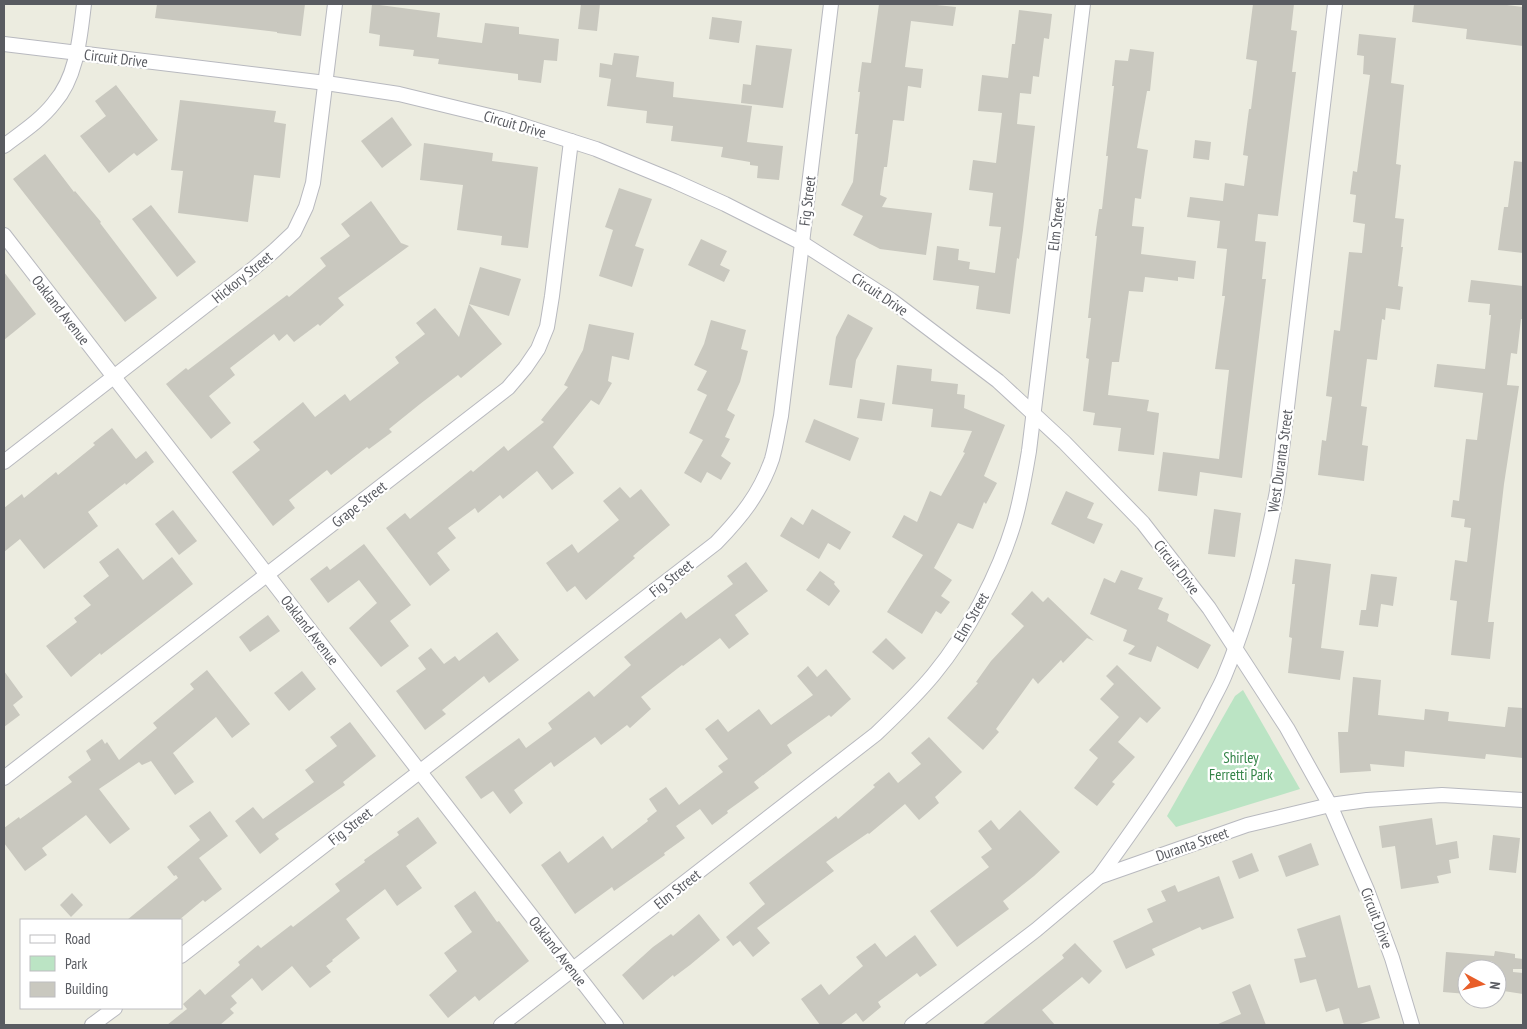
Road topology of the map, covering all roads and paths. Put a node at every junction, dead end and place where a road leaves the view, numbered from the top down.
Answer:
1 (84, 4) edge
2 (335, 4) edge
3 (831, 4) edge
4 (1083, 4) edge
5 (1335, 4) edge
6 (4, 44) edge
7 (76, 53) junction
8 (326, 83) junction
9 (571, 141) junction
10 (4, 146) edge
11 (4, 235) edge
12 (802, 243) junction
13 (114, 378) junction
14 (1034, 413) junction
15 (4, 462) edge
16 (268, 575) junction
17 (1236, 646) junction
18 (420, 772) junction
19 (4, 778) edge
20 (1523, 800) edge
21 (1330, 805) junction
22 (1099, 877) junction
23 (182, 955) edge
24 (573, 970) junction
25 (114, 1009) edge
26 (92, 1025) edge
27 (501, 1025) edge
28 (616, 1025) edge
29 (912, 1025) edge
30 (1412, 1025) edge

1 - 7 street
2 - 8 street, Hickory Street
3 - 12 street, Fig Street
4 - 14 street, Elm Street
5 - 17 street, West Duranta Street
6 - 7 street, Circuit Drive
7 - 8 street, Circuit Drive
7 - 10 street
8 - 9 street, Circuit Drive
8 - 13 street, Hickory Street
9 - 12 street, Circuit Drive
9 - 16 street, Grape Street
11 - 13 street, Oakland Avenue
12 - 14 street, Circuit Drive
12 - 18 street, Fig Street
13 - 15 street, Hickory Street
13 - 16 street, Oakland Avenue
14 - 17 street, Circuit Drive
14 - 24 street, Elm Street
16 - 18 street, Oakland Avenue
16 - 19 street, Grape Street
17 - 21 street, Circuit Drive
17 - 22 street, West Duranta Street
18 - 23 street, Fig Street
18 - 24 street, Oakland Avenue
20 - 21 street, Duranta Street
21 - 22 street, Duranta Street
21 - 30 street, Circuit Drive
22 - 29 street, Duranta Street
24 - 27 street, Elm Street
24 - 28 street, Oakland Avenue
25 - 26 street

